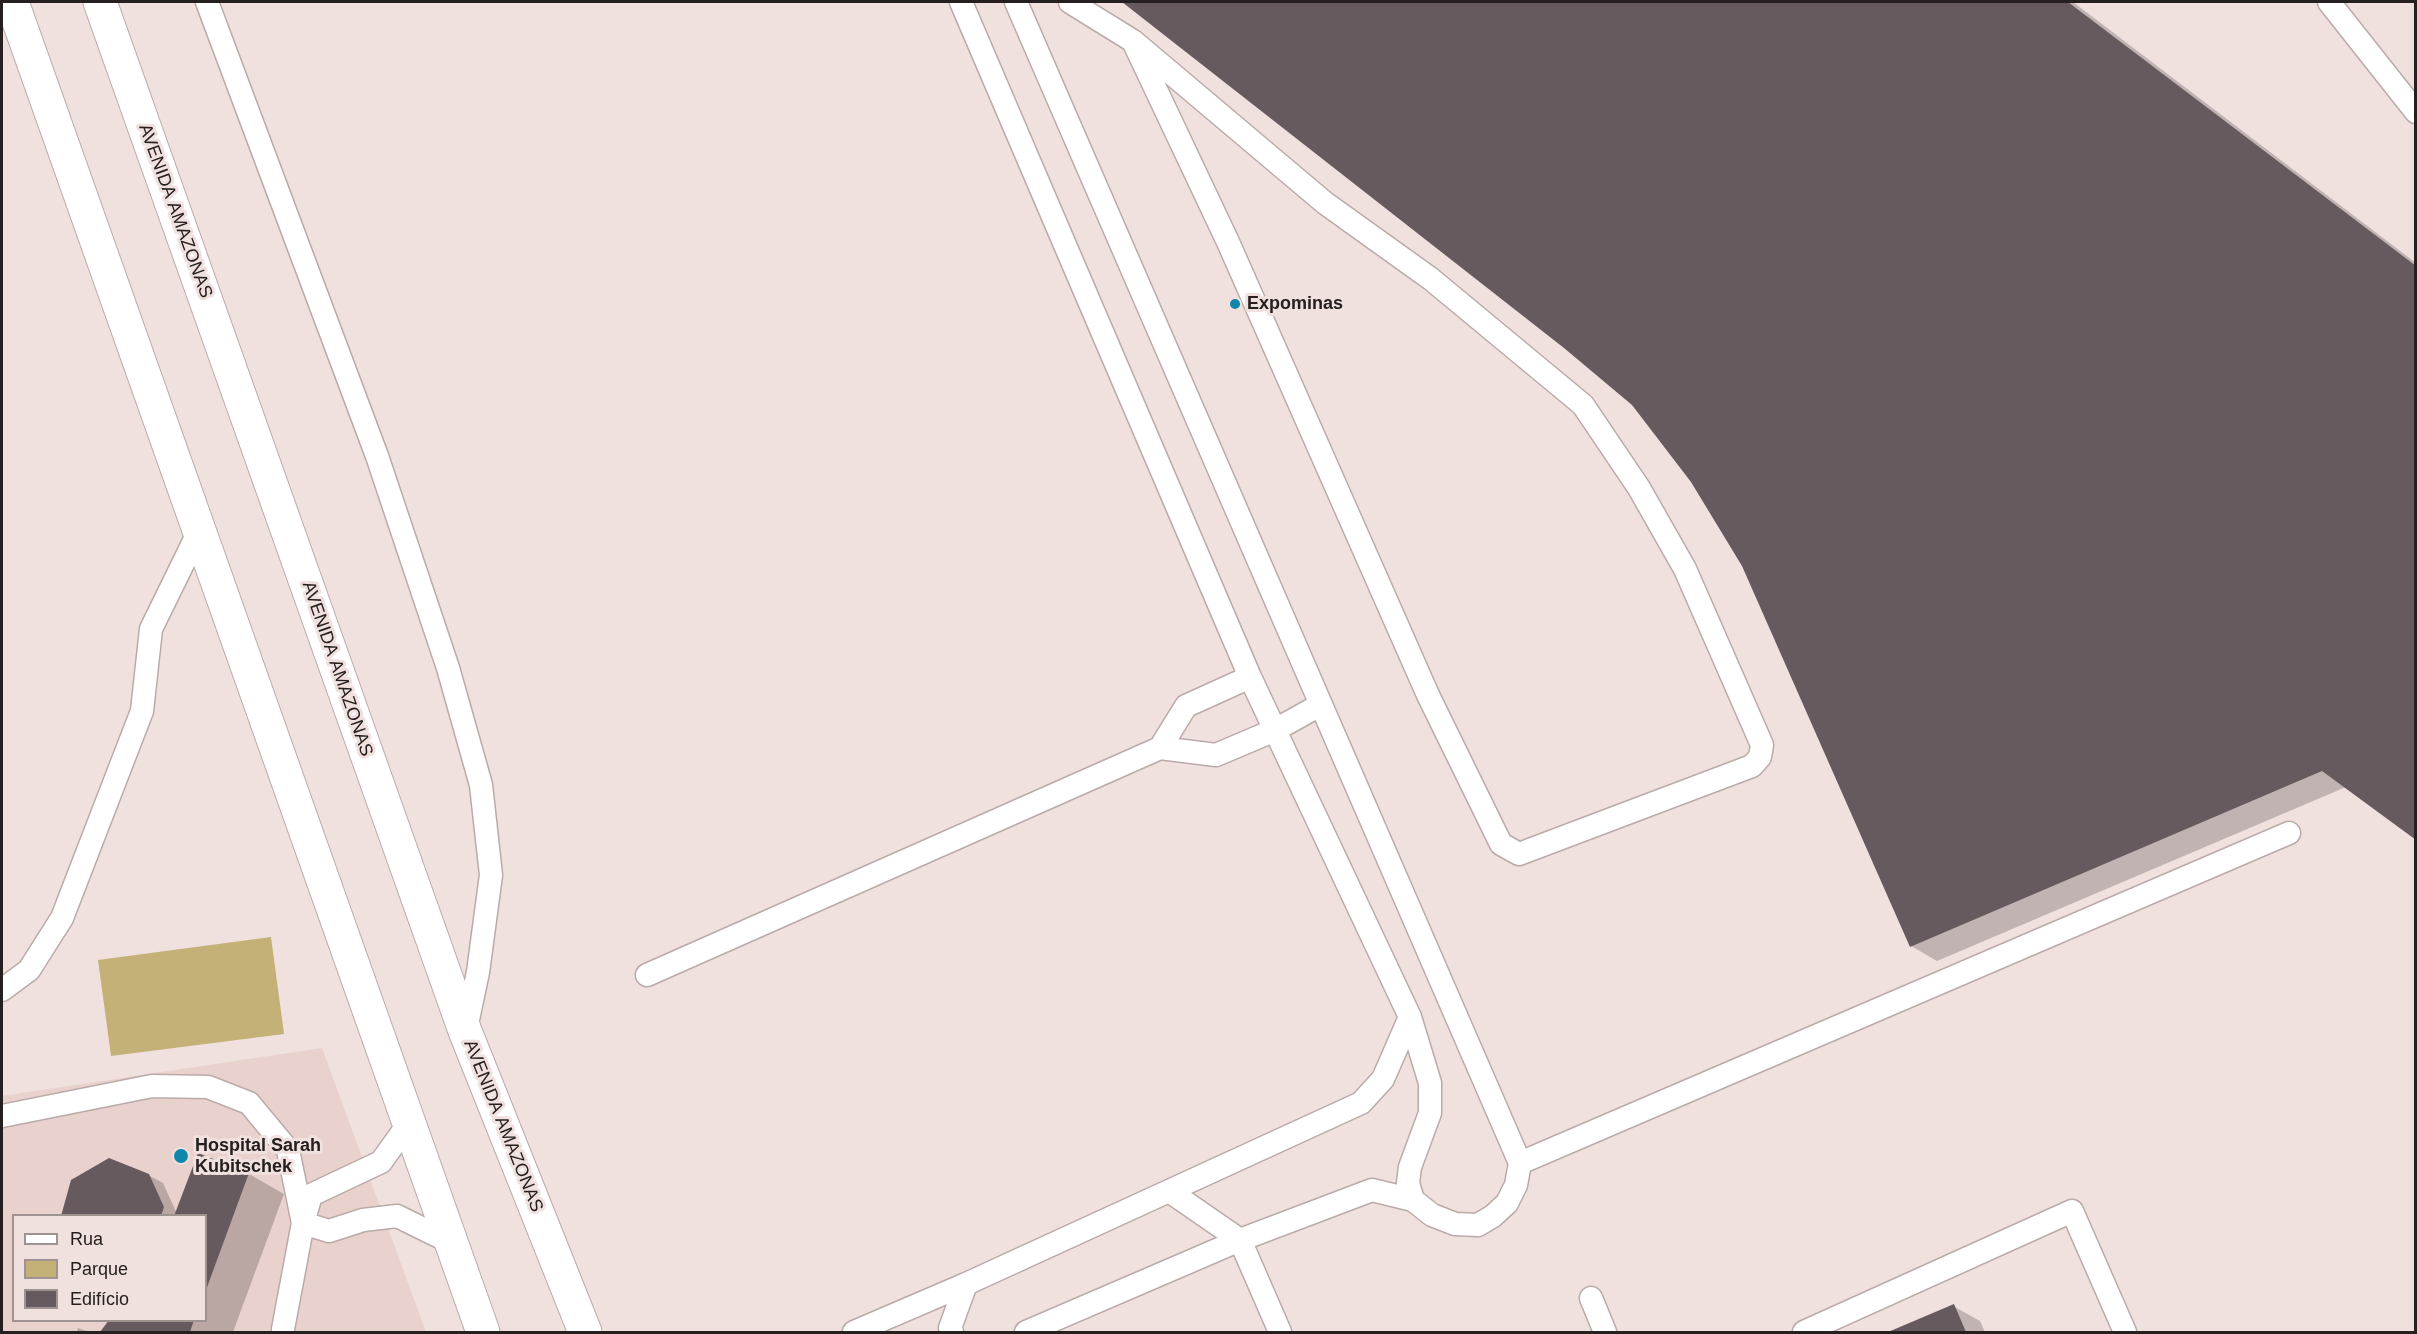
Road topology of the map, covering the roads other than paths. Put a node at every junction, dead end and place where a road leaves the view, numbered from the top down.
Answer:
1 (12, 2) edge
2 (100, 2) edge
3 (207, 2) edge
4 (961, 2) edge
5 (1016, 2) edge
6 (1070, 2) edge
7 (2329, 2) edge
8 (1133, 41) junction
9 (2415, 112) edge
10 (198, 533) junction
11 (1250, 677) junction
12 (1320, 705) junction
13 (1275, 730) junction
14 (1160, 748) junction
15 (2289, 833) dead end
16 (647, 975) dead end
17 (2, 990) edge
18 (1410, 1017) junction
19 (465, 1030) junction
20 (2, 1116) edge
21 (409, 1123) junction
22 (1520, 1163) junction
23 (1169, 1191) junction
24 (1413, 1200) junction
25 (303, 1223) junction
26 (1240, 1240) junction
27 (452, 1243) junction
28 (966, 1284) junction
29 (1591, 1298) dead end
30 (281, 1331) edge
31 (483, 1332) edge
32 (585, 1332) edge
33 (854, 1332) edge
34 (952, 1332) edge
35 (1026, 1332) edge
36 (1280, 1332) edge
37 (1605, 1332) edge
38 (1804, 1332) edge
39 (2125, 1332) edge

1 - 10 main road
2 - 19 main road, AVENIDA AMAZONAS
3 - 19 lane
4 - 11 lane
5 - 12 lane
6 - 8 lane
7 - 9 lane
8 - 8 lane
10 - 17 lane
10 - 21 main road
11 - 13 lane
11 - 14 lane
12 - 13 lane
12 - 22 lane
13 - 14 lane
13 - 18 lane
14 - 16 lane
15 - 22 lane
18 - 23 lane
18 - 24 lane
19 - 32 main road, AVENIDA AMAZONAS
20 - 25 lane
21 - 25 lane
21 - 27 main road
22 - 24 lane
23 - 26 lane
23 - 28 lane
24 - 26 lane
25 - 27 lane
25 - 30 lane
26 - 35 lane
26 - 36 lane
27 - 31 main road
28 - 33 lane
28 - 34 lane
29 - 37 lane
38 - 39 lane

